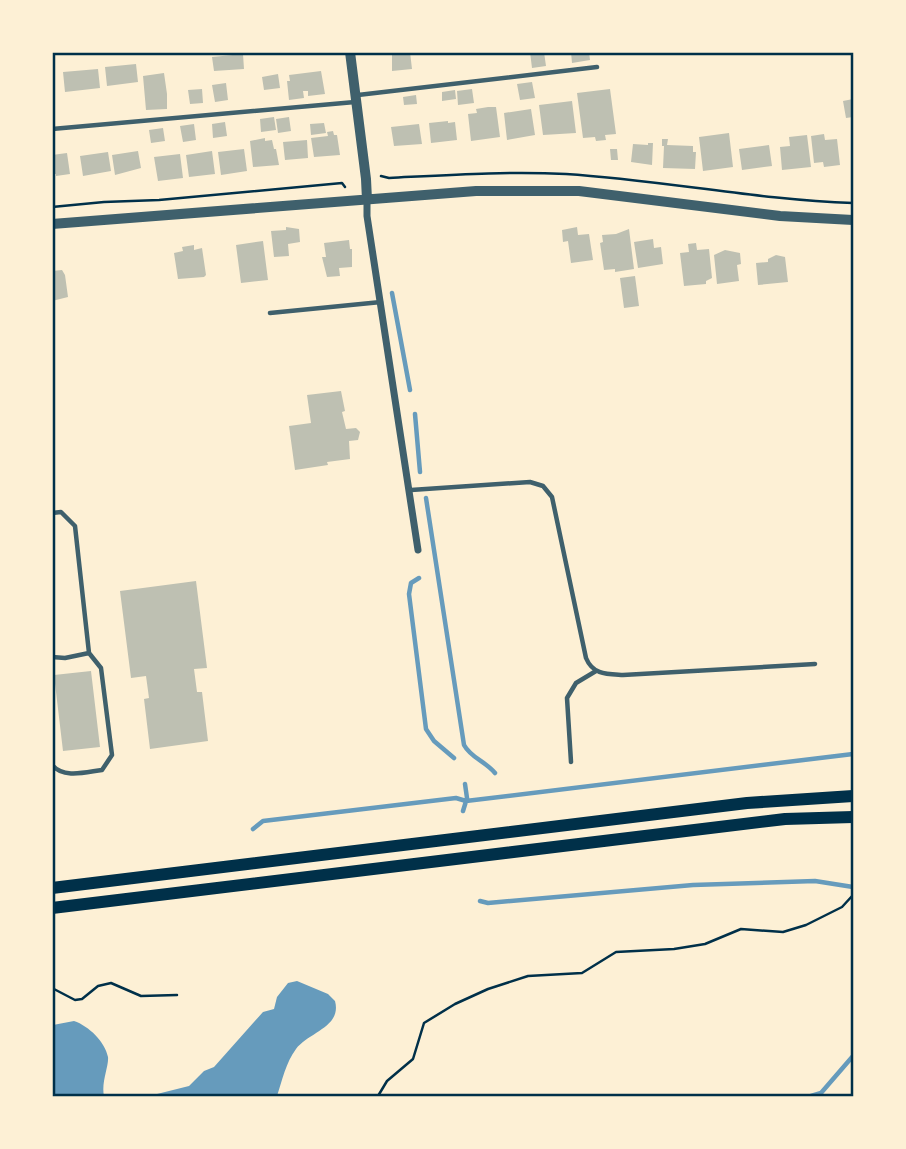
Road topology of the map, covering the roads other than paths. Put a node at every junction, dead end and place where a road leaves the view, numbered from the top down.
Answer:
1 (350, 52) edge
2 (597, 67) dead end
3 (356, 98) junction
4 (52, 129) edge
5 (367, 200) junction
6 (853, 220) edge
7 (52, 224) edge
8 (381, 302) junction
9 (270, 313) dead end
10 (411, 490) junction
11 (52, 513) edge
12 (418, 550) dead end
13 (89, 653) junction
14 (52, 657) edge
15 (815, 664) dead end
16 (596, 671) junction
17 (571, 762) dead end
18 (52, 765) edge
19 (853, 796) edge
20 (853, 817) edge
21 (52, 888) edge
22 (52, 908) edge

1 - 3 street
2 - 3 lane
3 - 4 lane
3 - 5 street
5 - 6 street
5 - 7 street
5 - 8 street
8 - 9 lane
8 - 10 street
10 - 12 street
10 - 16 lane
11 - 13 lane
13 - 14 lane
13 - 18 lane
15 - 16 lane
16 - 17 lane
19 - 21 main road
20 - 22 main road

